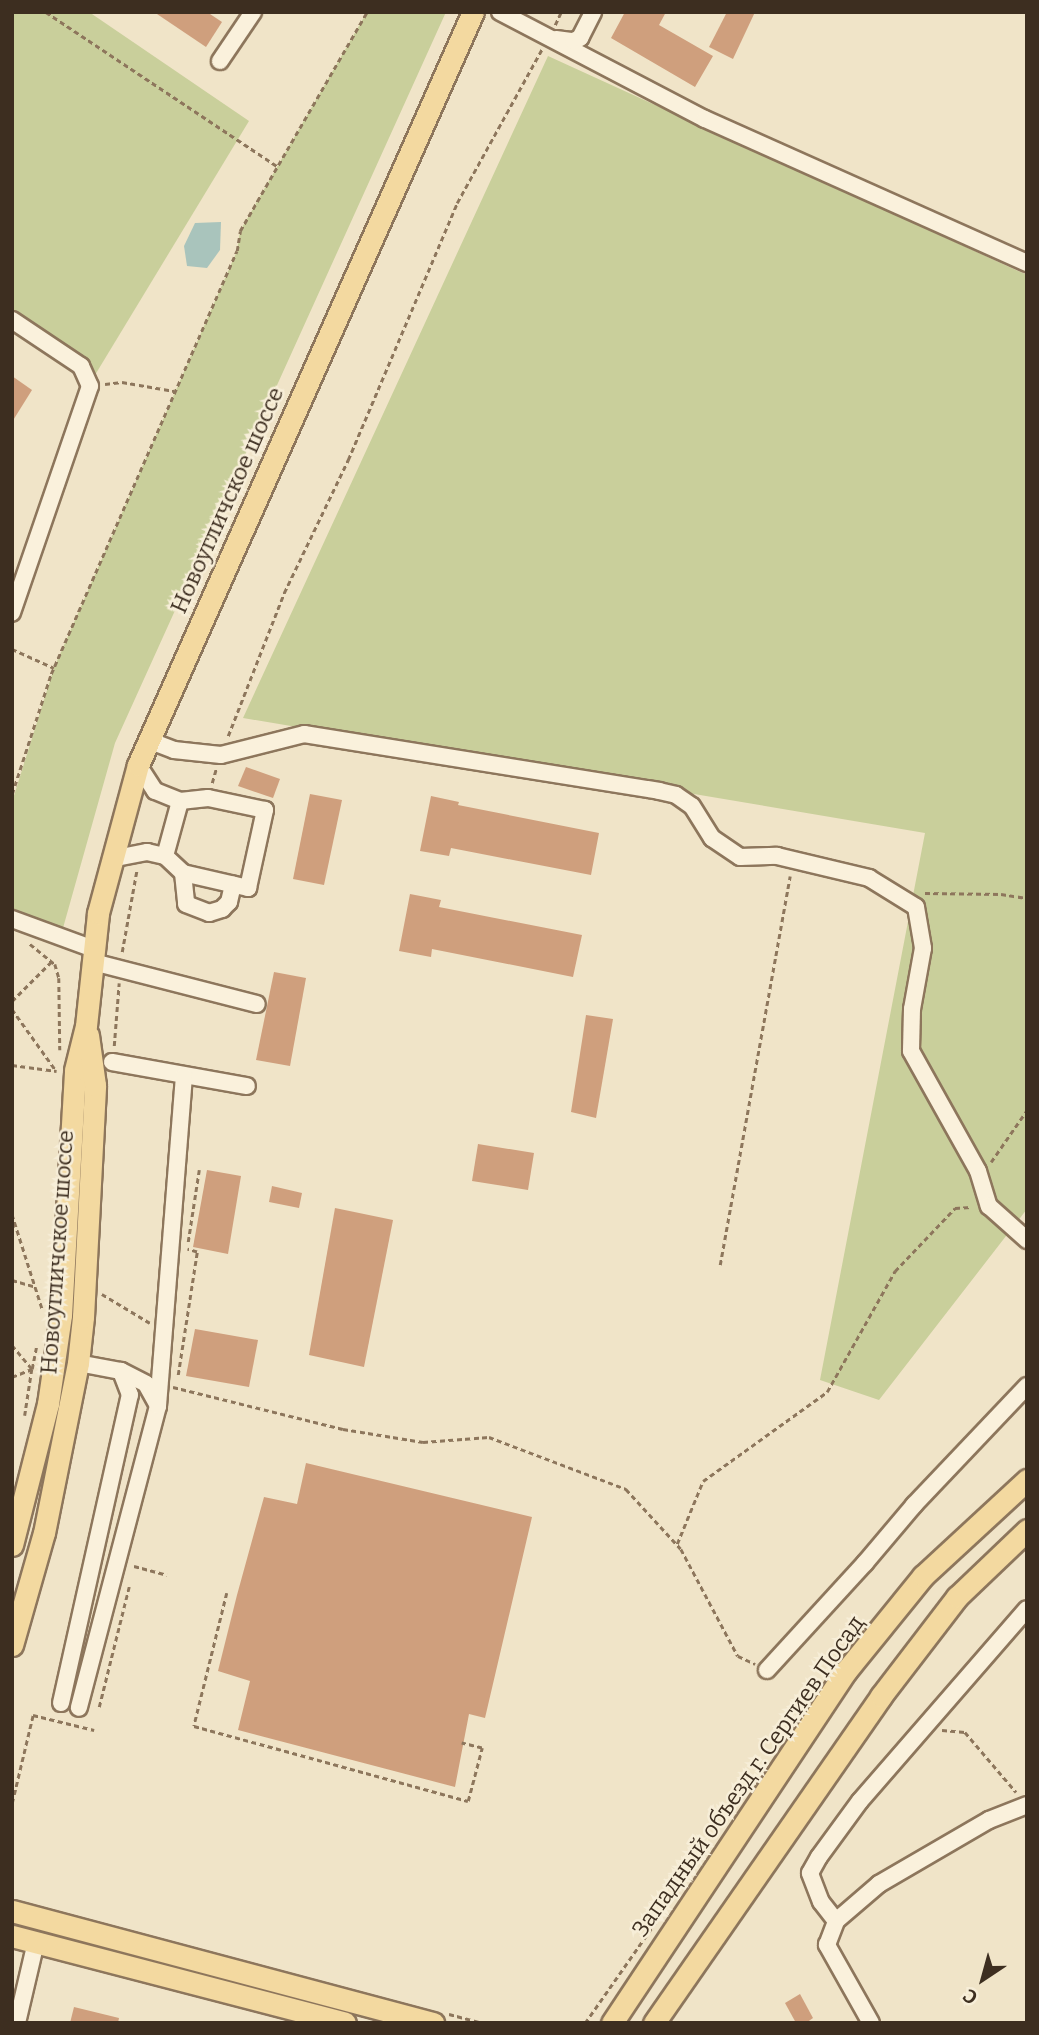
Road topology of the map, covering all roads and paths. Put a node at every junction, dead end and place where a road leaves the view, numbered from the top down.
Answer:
1 (46, 12) edge
2 (253, 12) edge
3 (366, 12) edge
4 (473, 12) edge
5 (500, 12) edge
6 (561, 12) edge
7 (593, 12) edge
8 (548, 38) junction
9 (220, 61) dead end
10 (277, 166) junction
11 (1027, 263) edge
12 (12, 320) edge
13 (90, 386) junction
14 (174, 391) junction
15 (12, 613) edge
16 (12, 649) edge
17 (54, 668) junction
18 (148, 740) junction
19 (220, 755) junction
20 (138, 765) junction
21 (12, 794) edge
22 (208, 798) junction
23 (180, 801) junction
24 (165, 856) junction
25 (111, 859) junction
26 (793, 860) junction
27 (183, 873) junction
28 (233, 884) junction
29 (892, 892) junction
30 (1027, 898) edge
31 (12, 919) edge
32 (29, 943) dead end
33 (93, 956) junction
34 (52, 961) junction
35 (12, 1001) edge
36 (257, 1004) dead end
37 (12, 1009) edge
38 (86, 1026) junction
39 (59, 1053) dead end
40 (58, 1062) dead end
41 (112, 1062) dead end
42 (12, 1065) edge
43 (57, 1071) junction
44 (184, 1076) junction
45 (247, 1086) dead end
46 (1027, 1110) edge
47 (199, 1170) dead end
48 (980, 1180) junction
49 (989, 1206) junction
50 (12, 1214) edge
51 (1027, 1240) edge
52 (720, 1265) dead end
53 (12, 1280) edge
54 (37, 1287) junction
55 (99, 1292) dead end
56 (43, 1311) dead end
57 (156, 1326) dead end
58 (12, 1345) edge
59 (78, 1363) junction
60 (32, 1370) junction
61 (121, 1370) junction
62 (12, 1377) edge
63 (168, 1385) junction
64 (1027, 1386) edge
65 (166, 1403) junction
66 (24, 1421) dead end
67 (1027, 1480) edge
68 (16, 1519) edge
69 (1027, 1530) edge
70 (12, 1545) edge
71 (677, 1545) junction
72 (137, 1554) dead end
73 (167, 1575) dead end
74 (131, 1579) dead end
75 (227, 1592) dead end
76 (1027, 1609) edge
77 (12, 1645) edge
78 (767, 1670) joint
79 (61, 1703) dead end
80 (99, 1707) dead end
81 (79, 1708) dead end
82 (921, 1729) junction
83 (94, 1731) dead end
84 (462, 1743) dead end
85 (12, 1802) edge
86 (1026, 1805) edge
87 (12, 1911) edge
88 (835, 1922) junction
89 (12, 1936) edge
90 (36, 1942) junction
91 (17, 2023) edge
92 (345, 2023) edge
93 (433, 2023) edge
94 (612, 2023) edge
95 (654, 2023) edge
96 (871, 2023) edge

1 - 10 path
2 - 9 street
3 - 10 path
4 - 18 main road, Новоугличское шоссе
5 - 8 street
6 - 8 path
7 - 8 street
8 - 11 street
8 - 19 path
10 - 14 path
12 - 13 street
13 - 14 path
13 - 15 street
14 - 17 path
16 - 17 path
17 - 21 path
18 - 19 street
18 - 20 main road, Новоугличское шоссе
19 - 22 path
19 - 26 street
20 - 23 street
20 - 25 main road, Новоугличское шоссе
22 - 23 street
22 - 28 street
23 - 24 street
24 - 25 street
24 - 27 street
25 - 33 main road, Новоугличское шоссе
26 - 29 street
26 - 52 path
27 - 28 street
27 - 28 street
29 - 30 path
29 - 48 street
31 - 33 street
32 - 34 path
33 - 36 street
33 - 38 main road, Новоугличское шоссе
34 - 35 path
34 - 39 path
37 - 43 path
38 - 59 main road, Новоугличское шоссе
38 - 68 main road, Новоугличское шоссе
40 - 43 path
41 - 44 street
42 - 43 path
44 - 45 street
44 - 63 street
46 - 48 path
47 - 63 path
48 - 49 street
49 - 51 street
49 - 71 path
50 - 54 path
53 - 54 path
54 - 56 path
55 - 57 path
58 - 60 path
59 - 61 street
59 - 77 main road, Новоугличское шоссе
60 - 62 path
60 - 66 path
61 - 65 street
61 - 79 street
63 - 65 street
63 - 65 path
63 - 71 path
64 - 78 street
65 - 81 street
67 - 94 main road, Западный объезд г. Сергиев Посад
68 - 70 main road, Новоугличское шоссе
69 - 95 main road
71 - 78 path
72 - 73 path
74 - 80 path
75 - 84 path
76 - 82 street
82 - 86 path
82 - 88 street
83 - 85 path
86 - 88 street
87 - 93 main road
88 - 96 street
89 - 90 main road
90 - 91 street
90 - 92 main road

